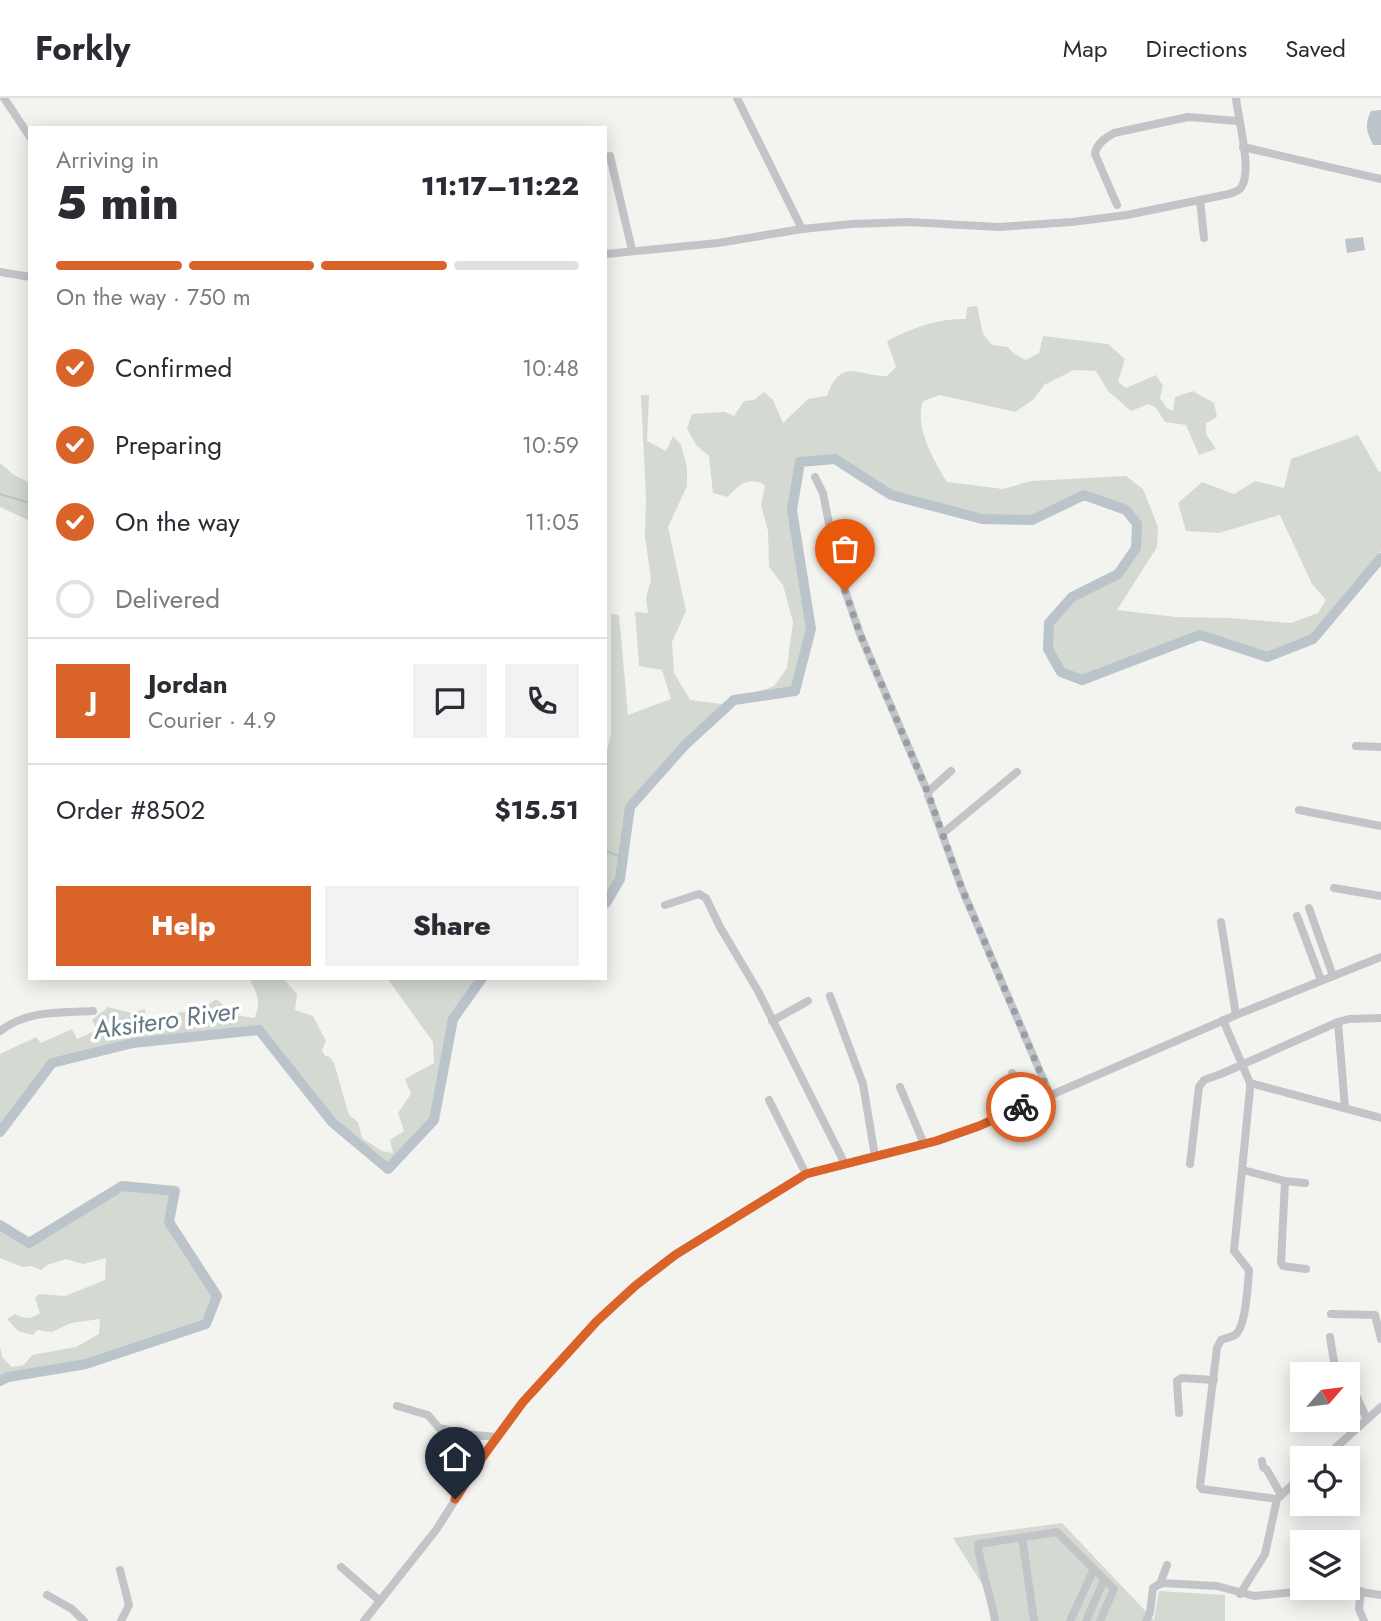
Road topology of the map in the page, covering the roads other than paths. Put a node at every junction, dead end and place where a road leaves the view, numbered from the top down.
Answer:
1 (4, 98) edge
2 (737, 98) edge
3 (1236, 98) edge
4 (1238, 121) junction
5 (28, 133) edge
6 (1243, 147) junction
7 (610, 156) dead end
8 (1381, 178) edge
9 (1200, 200) junction
10 (1117, 205) dead end
11 (802, 229) junction
12 (1204, 237) dead end
13 (632, 250) junction
14 (607, 254) edge
15 (0, 272) edge
16 (28, 277) edge
17 (815, 477) dead end
18 (1356, 746) dead end
19 (1381, 747) edge
20 (951, 771) dead end
21 (1017, 772) dead end
22 (928, 793) junction
23 (1299, 810) dead end
24 (1381, 826) edge
25 (942, 834) junction
26 (1334, 888) dead end
27 (1381, 896) edge
28 (665, 905) dead end
29 (1309, 908) dead end
30 (1297, 916) dead end
31 (1221, 922) dead end
32 (1381, 957) edge
33 (1333, 976) junction
34 (1321, 980) junction
35 (830, 996) dead end
36 (808, 1001) dead end
37 (93, 1011) dead end
38 (1236, 1015) junction
39 (1381, 1018) edge
40 (1223, 1020) junction
41 (772, 1021) junction
42 (1338, 1022) junction
43 (0, 1031) edge
44 (1241, 1064) junction
45 (1012, 1073) dead end
46 (1250, 1083) junction
47 (900, 1087) dead end
48 (1050, 1095) junction
49 (769, 1100) dead end
50 (1020, 1108) junction
51 (1345, 1108) junction
52 (1381, 1118) edge
53 (924, 1144) junction
54 (875, 1156) junction
55 (845, 1164) junction
56 (1190, 1164) dead end
57 (1243, 1170) junction
58 (806, 1174) junction
59 (1285, 1181) junction
60 (1305, 1183) dead end
61 (1306, 1269) dead end
62 (1331, 1314) dead end
63 (1378, 1315) edge
64 (1330, 1337) dead end
65 (1381, 1339) edge
66 (1334, 1362) edge
67 (1214, 1380) junction
68 (1360, 1404) edge
69 (397, 1406) dead end
70 (1381, 1407) edge
71 (1179, 1413) dead end
72 (1367, 1419) junction
73 (497, 1437) junction
74 (1337, 1446) edge
75 (1262, 1461) dead end
76 (1290, 1487) edge
77 (1279, 1497) junction
78 (1022, 1537) junction
79 (1167, 1565) dead end
80 (341, 1567) dead end
81 (1094, 1569) junction
82 (120, 1570) dead end
83 (1104, 1580) junction
84 (1160, 1584) junction
85 (1361, 1591) junction
86 (1240, 1594) junction
87 (47, 1595) dead end
88 (1381, 1595) edge
89 (380, 1601) junction
90 (84, 1621) edge
91 (121, 1621) edge
92 (364, 1621) edge
93 (995, 1621) edge
94 (1034, 1621) edge
95 (1070, 1621) edge
96 (1086, 1621) edge
97 (1100, 1621) edge
98 (1146, 1621) edge
99 (1364, 1621) edge

1 - 5 street
2 - 11 street
3 - 4 street
4 - 6 street
4 - 10 street
6 - 8 street
6 - 9 street
7 - 13 street
9 - 11 street
9 - 12 street
11 - 13 street
13 - 14 street
15 - 16 street
17 - 22 street
18 - 19 street
20 - 22 street
21 - 25 street
22 - 25 street
23 - 24 street
25 - 48 street
26 - 27 street
28 - 41 street
29 - 33 street
30 - 34 street
31 - 38 street
32 - 33 street
33 - 34 street
34 - 38 street
35 - 54 street
36 - 41 street
37 - 43 street
38 - 40 street
39 - 42 street
40 - 44 street
40 - 48 street
41 - 55 street
42 - 44 street
42 - 51 street
44 - 46 street
44 - 56 street
45 - 50 street
46 - 51 street
46 - 57 street
47 - 53 street
48 - 50 street
49 - 58 street
50 - 53 street
51 - 52 street
53 - 54 street
54 - 55 street
55 - 58 street
57 - 59 street
57 - 67 street
58 - 73 street
59 - 60 street
59 - 61 street
62 - 63 street
63 - 65 street
64 - 66 street
67 - 71 street
67 - 77 street
68 - 72 street
69 - 73 street
70 - 72 street
72 - 74 street
73 - 89 street
75 - 77 street
76 - 77 street
77 - 86 street
78 - 81 street
78 - 93 street
78 - 94 street
79 - 84 street
80 - 89 street
81 - 83 street
81 - 95 street
82 - 91 street
83 - 96 street
83 - 97 street
84 - 86 street
84 - 98 street
85 - 86 street
85 - 88 street
85 - 99 street
87 - 90 street
89 - 92 street

